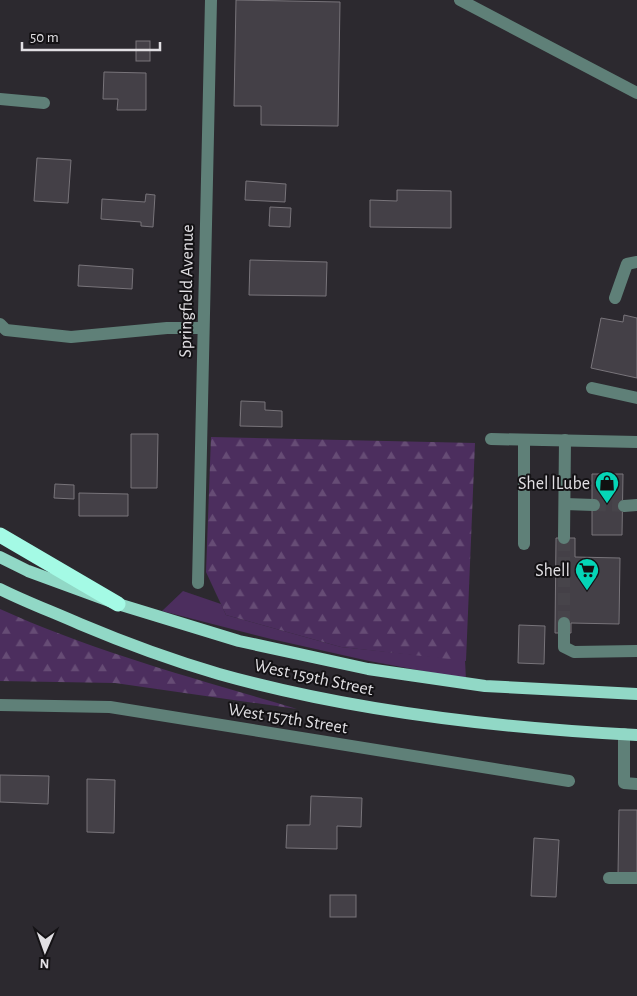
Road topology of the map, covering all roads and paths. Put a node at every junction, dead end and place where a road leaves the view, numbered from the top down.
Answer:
1 (210, 0) edge
2 (460, 0) edge
3 (637, 94) edge
4 (0, 99) edge
5 (44, 103) dead end
6 (637, 262) edge
7 (615, 298) dead end
8 (0, 324) edge
9 (203, 328) junction
10 (592, 388) dead end
11 (637, 398) edge
12 (491, 439) dead end
13 (524, 440) junction
14 (565, 440) junction
15 (637, 442) edge
16 (565, 504) junction
17 (594, 505) tunnel mouth
18 (637, 505) edge
19 (624, 506) tunnel mouth
20 (0, 535) edge
21 (564, 538) tunnel mouth
22 (524, 544) dead end
23 (0, 557) edge
24 (198, 583) dead end
25 (0, 589) edge
26 (118, 604) junction
27 (564, 623) tunnel mouth
28 (637, 651) edge
29 (637, 694) edge
30 (0, 705) edge
31 (624, 734) junction
32 (637, 735) edge
33 (569, 781) dead end
34 (637, 784) edge
35 (609, 878) dead end
36 (637, 878) edge

1 - 9 street, Springfield Avenue
2 - 3 street
4 - 5 street
6 - 7 street
8 - 9 street
9 - 24 street, Springfield Avenue
10 - 11 street
12 - 13 street
13 - 14 street
13 - 22 street
14 - 15 street
14 - 16 street
16 - 17 street
16 - 21 street
18 - 19 street
20 - 26 highway
23 - 26 main road, West 159th Street
25 - 31 main road, West 159th Street
26 - 29 main road, West 159th Street
27 - 28 street
30 - 33 street, West 157th Street
31 - 32 main road, West 159th Street
31 - 34 street
35 - 36 street

